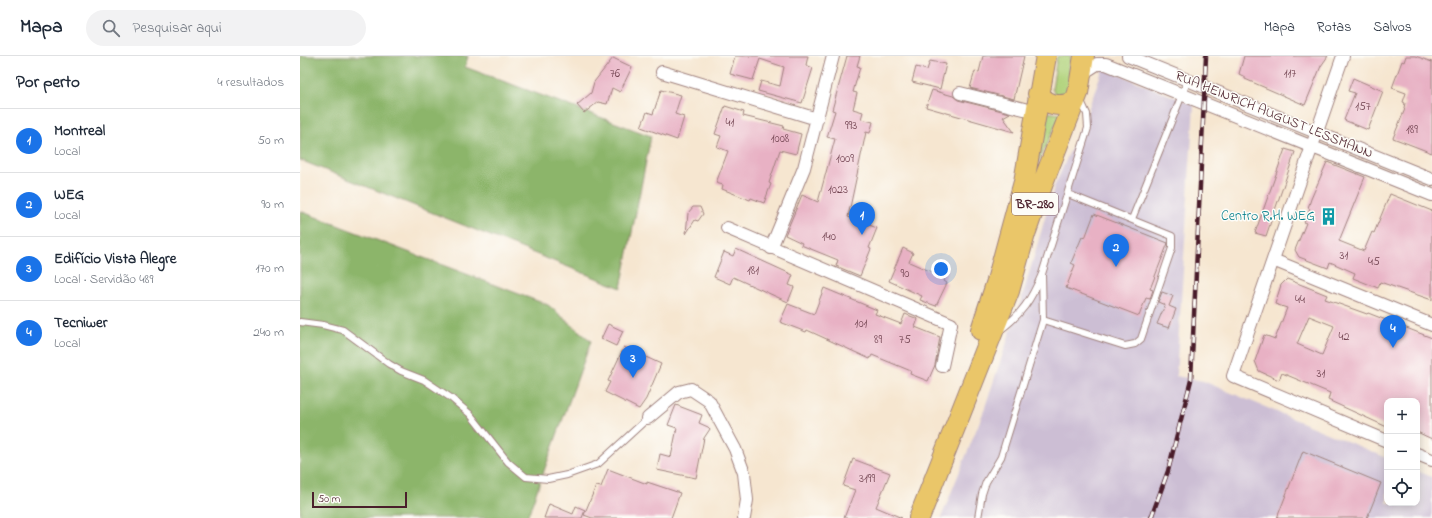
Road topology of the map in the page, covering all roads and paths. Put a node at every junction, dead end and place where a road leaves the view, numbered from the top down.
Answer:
1 (833, 56) edge
2 (1046, 56) edge
3 (1128, 56) edge
4 (1343, 56) edge
5 (1083, 64) edge
6 (662, 72) dead end
7 (1188, 80) junction
8 (960, 93) dead end
9 (1182, 94) junction
10 (1076, 97) junction
11 (1037, 103) junction
12 (817, 119) junction
13 (1317, 132) junction
14 (1312, 146) junction
15 (1432, 178) edge
16 (1068, 194) junction
17 (1432, 195) edge
18 (1132, 219) junction
19 (727, 228) dead end
20 (771, 248) junction
21 (1272, 260) junction
22 (1042, 274) junction
23 (1043, 320) junction
24 (300, 322) edge
25 (1432, 325) edge
26 (992, 337) junction
27 (942, 366) dead end
28 (648, 418) joint
29 (1384, 440) edge
30 (1420, 455) edge
31 (1432, 460) edge
32 (744, 518) edge
33 (905, 518) edge
34 (919, 518) edge
35 (978, 518) edge

1 - 12 street
2 - 11 highway, BR-280
3 - 7 street, RUA HEINRICH AUGUST LESSMANN
4 - 13 street
5 - 9 street, RUA HEINRICH AUGUST LESSMANN
5 - 10 highway, BR-280
6 - 12 street
7 - 9 lane
7 - 13 street, RUA HEINRICH AUGUST LESSMANN
8 - 11 street
9 - 14 street, RUA HEINRICH AUGUST LESSMANN
9 - 18 lane
10 - 11 highway
10 - 16 lane
10 - 26 highway, BR-280
11 - 33 highway, BR-280
12 - 20 street
13 - 14 street
13 - 15 street, RUA HEINRICH AUGUST LESSMANN
14 - 17 street, RUA HEINRICH AUGUST LESSMANN
14 - 21 street
16 - 18 lane
16 - 22 lane
18 - 23 lane
19 - 20 street
20 - 27 street
21 - 25 street
21 - 29 street
22 - 23 lane
22 - 26 lane
23 - 35 lane
24 - 28 lane
26 - 34 highway, BR-280
28 - 32 street
30 - 31 street

